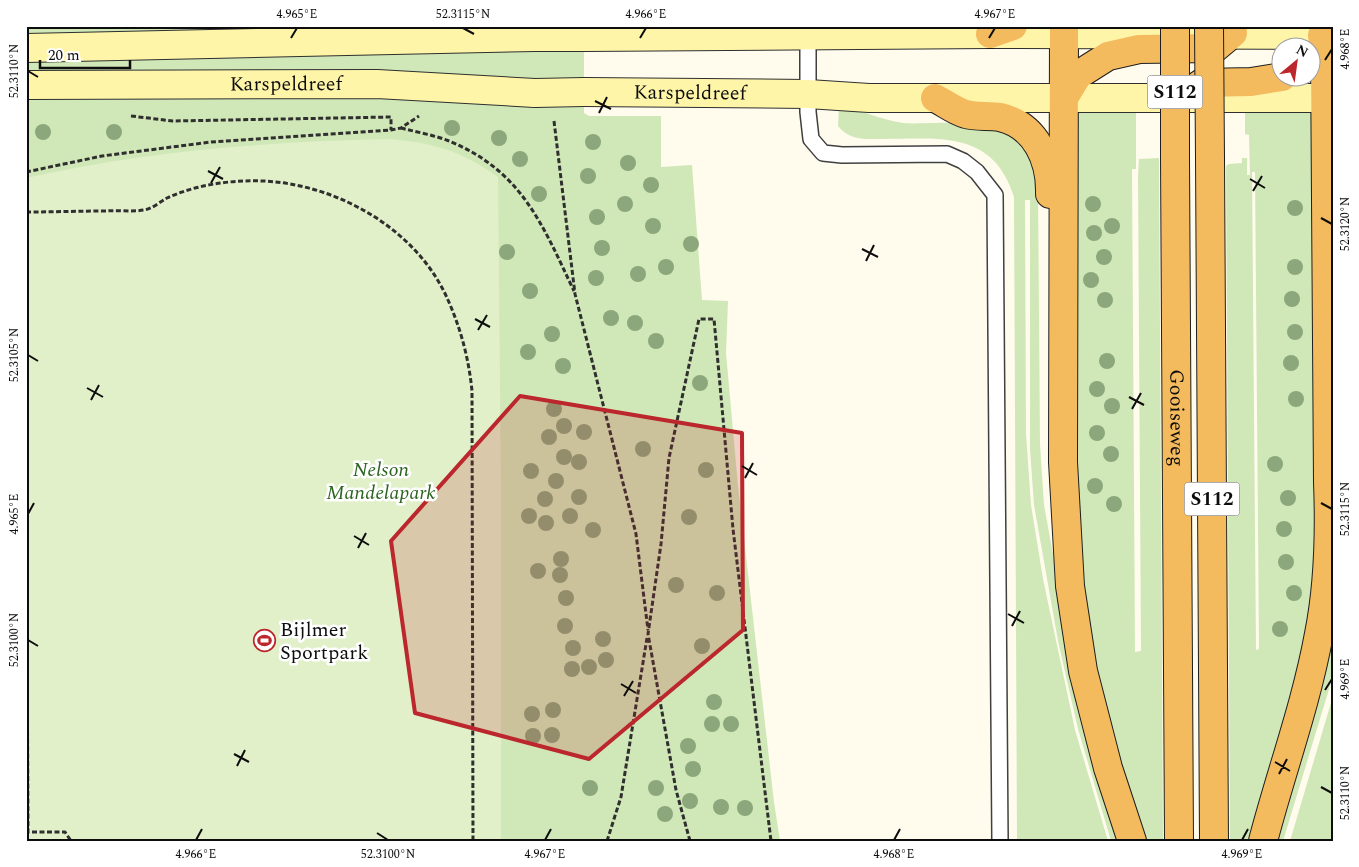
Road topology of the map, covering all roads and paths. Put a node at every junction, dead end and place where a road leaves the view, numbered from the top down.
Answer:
1 (1175, 26) edge
2 (1001, 30) edge
3 (1064, 30) edge
4 (1221, 30) edge
5 (808, 31) edge
6 (1307, 38) edge
7 (26, 48) edge
8 (1322, 48) edge
9 (1272, 79) edge
10 (26, 85) edge
11 (808, 94) junction
12 (935, 98) junction
13 (1064, 98) junction
14 (1180, 98) junction
15 (1325, 98) junction
16 (544, 102) junction
17 (420, 114) dead end
18 (174, 121) dead end
19 (400, 128) junction
20 (391, 130) junction
21 (26, 172) edge
22 (26, 212) edge
23 (1330, 235) edge
24 (575, 294) junction
25 (1062, 304) junction
26 (26, 401) edge
27 (648, 634) junction
28 (71, 841) edge
29 (473, 841) edge
30 (607, 841) edge
31 (690, 841) edge
32 (772, 841) edge
33 (1000, 841) edge
34 (1132, 841) edge
35 (1179, 841) edge
36 (1214, 841) edge
37 (1263, 841) edge

1 - 35 highway, Gooiseweg / S112, bridge
2 - 3 main road, Karspeldreef
2 - 5 main road, Karspeldreef
3 - 4 main road, Karspeldreef
3 - 13 highway
4 - 6 main road, Karspeldreef
4 - 13 highway
4 - 36 highway, Gooiseweg / S112, bridge
5 - 7 main road, Karspeldreef, bridge
5 - 11 lane
8 - 15 highway
9 - 14 highway
10 - 16 main road, Karspeldreef
11 - 12 main road, Karspeldreef
11 - 16 main road, Karspeldreef, bridge
11 - 33 lane
12 - 13 main road, Karspeldreef
12 - 25 highway
13 - 14 main road, Karspeldreef
13 - 25 highway
14 - 15 main road, Karspeldreef
15 - 23 highway
16 - 24 path
17 - 19 path
18 - 20 path
19 - 20 path
19 - 24 path
20 - 21 path
22 - 29 path
23 - 37 highway
24 - 27 path
25 - 34 highway
26 - 28 path
27 - 30 path
27 - 31 path
27 - 32 path

